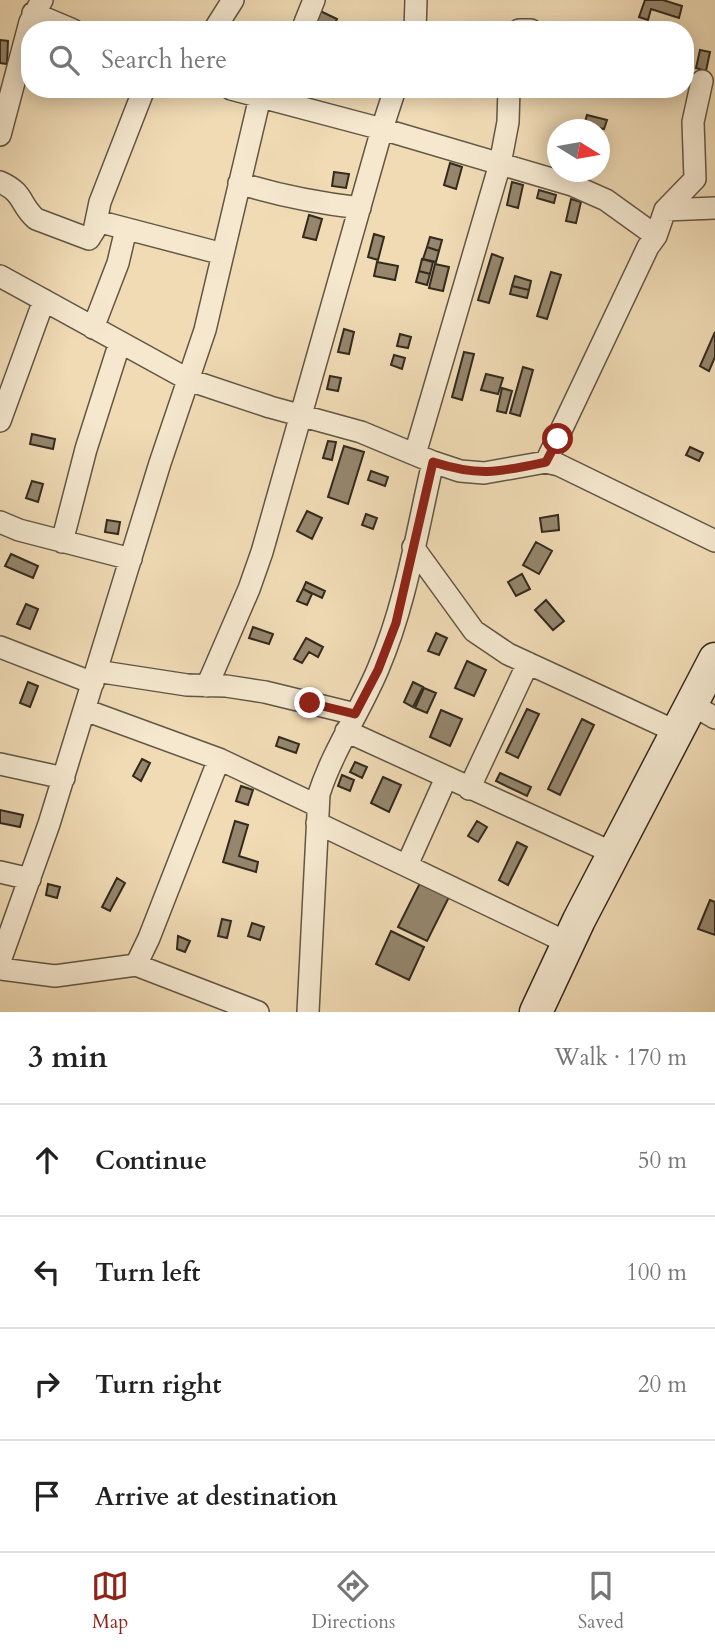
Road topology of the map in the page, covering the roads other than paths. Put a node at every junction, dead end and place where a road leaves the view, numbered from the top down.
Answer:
1 (233, 0) edge
2 (314, 0) edge
3 (416, 0) edge
4 (37, 7) edge
5 (59, 21) edge
6 (220, 21) edge
7 (306, 21) edge
8 (415, 21) edge
9 (21, 62) edge
10 (701, 81) edge
11 (140, 98) edge
12 (272, 98) edge
13 (280, 98) edge
14 (392, 98) edge
15 (509, 98) edge
16 (382, 129) junction
17 (0, 135) edge
18 (500, 164) junction
19 (0, 182) edge
20 (239, 183) junction
21 (360, 208) junction
22 (715, 208) edge
23 (665, 210) junction
24 (97, 220) junction
25 (125, 229) junction
26 (656, 236) junction
27 (223, 254) junction
28 (0, 276) edge
29 (44, 300) junction
30 (93, 328) junction
31 (120, 342) junction
32 (189, 380) junction
33 (300, 416) junction
34 (0, 421) edge
35 (424, 458) junction
36 (546, 462) junction
37 (0, 522) edge
38 (715, 541) edge
39 (62, 542) junction
40 (413, 547) junction
41 (131, 559) junction
42 (0, 648) edge
43 (715, 659) edge
44 (528, 663) junction
45 (95, 677) junction
46 (206, 686) junction
47 (707, 709) edge
48 (85, 710) junction
49 (351, 722) junction
50 (677, 732) junction
51 (219, 759) junction
52 (0, 764) edge
53 (64, 778) junction
54 (446, 778) junction
55 (469, 789) junction
56 (317, 814) junction
57 (613, 853) junction
58 (407, 865) junction
59 (0, 872) edge
60 (30, 879) junction
61 (568, 943) junction
62 (0, 961) edge
63 (136, 965) junction
64 (0, 970) edge
65 (210, 1003) edge
66 (258, 1012) edge
67 (308, 1012) edge
68 (536, 1012) edge
69 (556, 1012) edge

1 - 6 street
2 - 7 street
3 - 8 street
4 - 5 street
9 - 17 street
10 - 23 street
11 - 24 street
12 - 20 street
13 - 16 street
14 - 16 street
15 - 18 street
16 - 18 street
16 - 21 street
18 - 26 street
18 - 35 street
19 - 24 street
20 - 21 street
20 - 27 street
21 - 33 street
22 - 23 street
23 - 26 street
24 - 25 street
25 - 27 street
25 - 30 street
26 - 36 street
27 - 32 street
28 - 29 street
29 - 30 street
29 - 34 street
30 - 31 street
31 - 32 street
31 - 39 street
32 - 33 street
32 - 41 street
33 - 35 street
33 - 46 street
35 - 36 street
35 - 40 street
36 - 38 street
37 - 39 street
39 - 41 street
40 - 44 street
40 - 49 street
41 - 45 street
42 - 45 street
43 - 47 street
44 - 50 street
44 - 55 street
45 - 46 street
45 - 48 street
46 - 49 street
47 - 50 street
47 - 69 street
48 - 51 street
48 - 53 street
49 - 54 street
49 - 56 street
50 - 57 street
51 - 56 street
51 - 63 street
52 - 53 street
53 - 60 street
54 - 55 street
54 - 58 street
55 - 57 street
56 - 58 street
56 - 67 street
57 - 61 street
58 - 61 street
59 - 60 street
60 - 62 street
61 - 68 street
63 - 64 street
63 - 65 street
65 - 66 street

